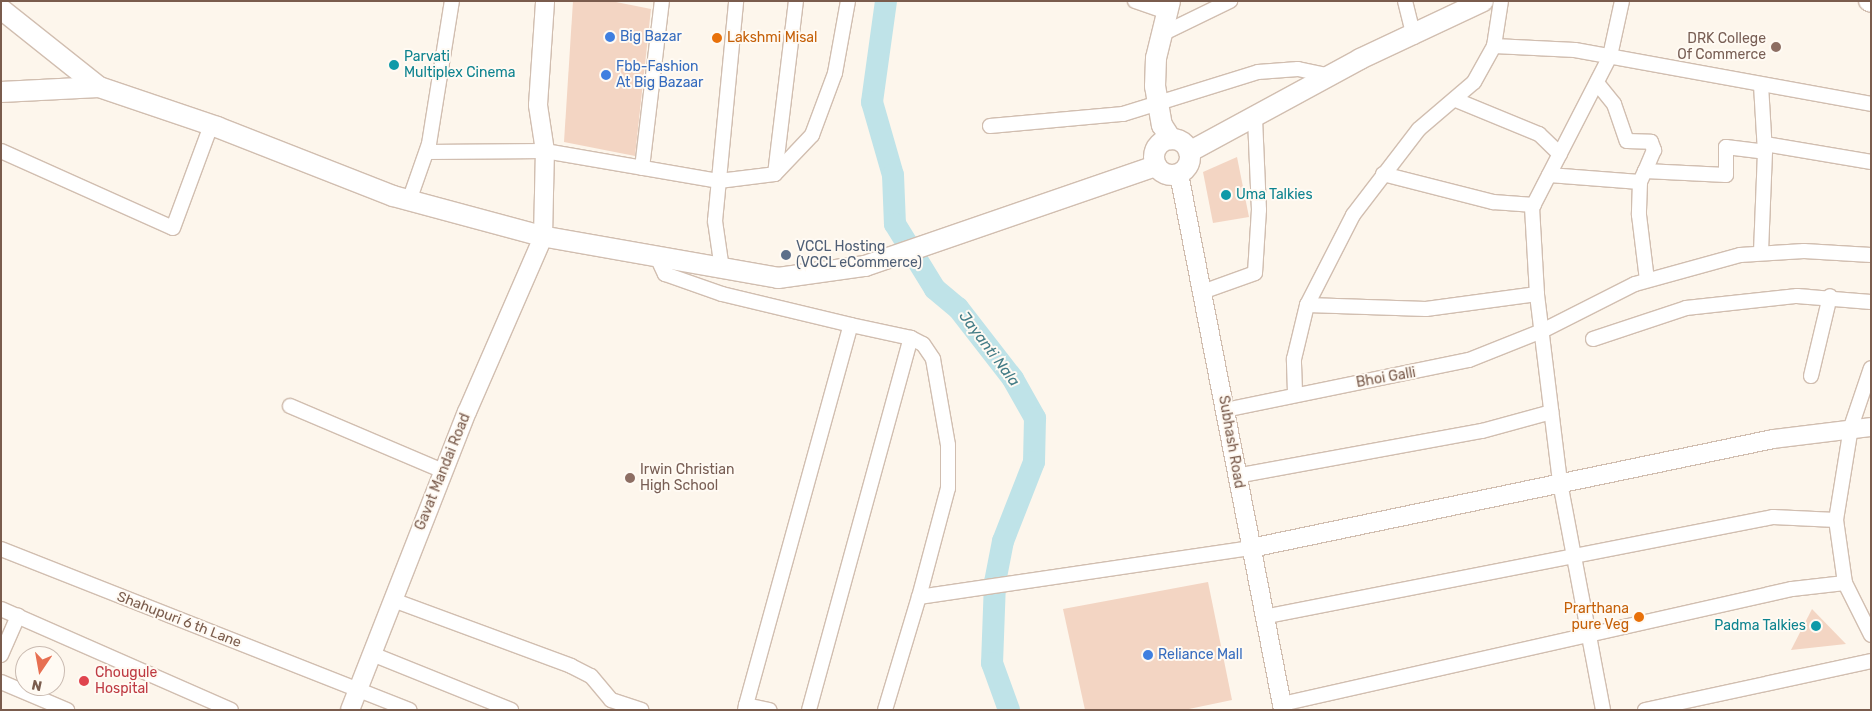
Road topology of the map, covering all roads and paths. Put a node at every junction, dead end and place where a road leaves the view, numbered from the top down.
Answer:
1 (452, 1) edge
2 (545, 1) edge
3 (662, 1) edge
4 (736, 1) edge
5 (796, 1) edge
6 (848, 1) edge
7 (1135, 1) edge
8 (1230, 1) edge
9 (1405, 1) edge
10 (1483, 1) edge
11 (1502, 1) edge
12 (1622, 1) edge
13 (1169, 6) edge
14 (1, 9) edge
15 (1162, 34) junction
16 (1414, 37) junction
17 (1494, 46) junction
18 (1610, 56) junction
19 (1331, 76) junction
20 (1597, 83) junction
21 (1761, 85) junction
22 (99, 87) junction
23 (1, 92) edge
24 (1456, 100) junction
25 (1871, 104) edge
26 (1156, 105) junction
27 (1255, 118) junction
28 (211, 125) junction
29 (990, 126) dead end
30 (1171, 139) junction
31 (1765, 148) junction
32 (1, 151) edge
33 (545, 151) junction
34 (427, 152) junction
35 (1189, 152) junction
36 (1560, 154) junction
37 (1871, 162) edge
38 (1156, 166) junction
39 (642, 168) junction
40 (775, 174) junction
41 (1179, 174) junction
42 (1383, 174) junction
43 (1549, 175) junction
44 (1643, 177) junction
45 (719, 181) junction
46 (409, 200) junction
47 (1534, 205) junction
48 (543, 237) junction
49 (1761, 252) junction
50 (1871, 255) edge
51 (656, 257) junction
52 (722, 269) junction
53 (1647, 280) junction
54 (1205, 291) junction
55 (1537, 294) junction
56 (1830, 296) junction
57 (1871, 302) edge
58 (1307, 305) junction
59 (851, 325) junction
60 (1542, 331) junction
61 (911, 338) junction
62 (1593, 339) dead end
63 (1871, 368) edge
64 (1811, 376) dead end
65 (1295, 392) junction
66 (290, 406) dead end
67 (1225, 410) junction
68 (1551, 412) junction
69 (1851, 427) junction
70 (1871, 427) edge
71 (443, 471) junction
72 (1236, 476) junction
73 (1560, 482) junction
74 (1836, 520) junction
75 (1251, 548) junction
76 (1, 549) edge
77 (1575, 557) junction
78 (1845, 583) junction
79 (919, 597) junction
80 (393, 600) junction
81 (1, 609) edge
82 (18, 616) junction
83 (1262, 617) junction
84 (1871, 635) edge
85 (1590, 638) junction
86 (372, 654) junction
87 (1, 655) edge
88 (1871, 661) edge
89 (1, 682) edge
90 (358, 688) junction
91 (746, 707) edge
92 (1282, 707) edge
93 (67, 710) edge
94 (231, 710) edge
95 (350, 710) edge
96 (408, 710) edge
97 (511, 710) edge
98 (641, 710) edge
99 (769, 710) edge
100 (809, 710) edge
101 (885, 710) edge
102 (1603, 710) edge
103 (1645, 710) edge

1 - 34 street
2 - 33 street
3 - 39 street
4 - 45 street
5 - 40 street
6 - 40 street
7 - 13 street
8 - 15 street
9 - 16 street
10 - 16 main road
11 - 17 street
12 - 18 street
13 - 15 main road
14 - 22 main road
15 - 26 main road
16 - 19 main road
17 - 18 street
17 - 24 street
18 - 20 street
18 - 21 street
19 - 26 street
19 - 27 main road
20 - 36 street
20 - 44 street
21 - 25 street
21 - 31 street
22 - 23 main road
22 - 28 main road
24 - 36 street
24 - 42 street
26 - 29 street
26 - 30 main road
27 - 35 main road
27 - 54 street
28 - 32 street
28 - 46 main road
30 - 35 main road
30 - 38 main road
31 - 37 street
31 - 44 street
31 - 49 street
33 - 34 street
33 - 39 street
33 - 48 street
34 - 46 street
35 - 41 main road
36 - 43 street
38 - 41 main road
38 - 52 main road
39 - 45 street
40 - 45 street
41 - 54 street, Subhash Road
42 - 47 street
42 - 58 street
43 - 44 street
43 - 47 street
44 - 53 street
45 - 52 street
46 - 48 main road
47 - 55 street
48 - 51 main road
48 - 71 street, Gavat Mandai Road
49 - 50 street, Bhoi Galli
49 - 53 street, Bhoi Galli
51 - 52 main road
51 - 59 street
53 - 60 street, Bhoi Galli
54 - 67 street, Subhash Road
55 - 58 street
55 - 60 street
56 - 57 street
56 - 62 street
56 - 64 street
58 - 65 street
59 - 61 street
59 - 91 street
60 - 65 street, Bhoi Galli
60 - 68 street
61 - 79 street
61 - 100 street
63 - 69 street
65 - 67 street, Bhoi Galli
66 - 71 street
67 - 72 street, Subhash Road
68 - 72 street
68 - 73 street
69 - 70 street
69 - 73 street
69 - 74 street
71 - 80 street, Gavat Mandai Road
72 - 75 street, Subhash Road
73 - 75 street
73 - 77 street
74 - 77 street
74 - 78 street
75 - 79 street
75 - 83 street, Subhash Road
76 - 90 street, Shahupuri 6 th Lane
77 - 83 street
77 - 85 street
78 - 84 street
78 - 85 street
79 - 101 street
80 - 86 street, Gavat Mandai Road
80 - 98 street
81 - 82 street
82 - 87 street
82 - 94 street
83 - 92 street, Subhash Road
85 - 92 street
85 - 102 street
86 - 90 street, Gavat Mandai Road
86 - 97 street
88 - 103 street
89 - 93 street
90 - 95 street, Gavat Mandai Road
90 - 96 street, Shahupuri 6 th Lane
91 - 99 street

